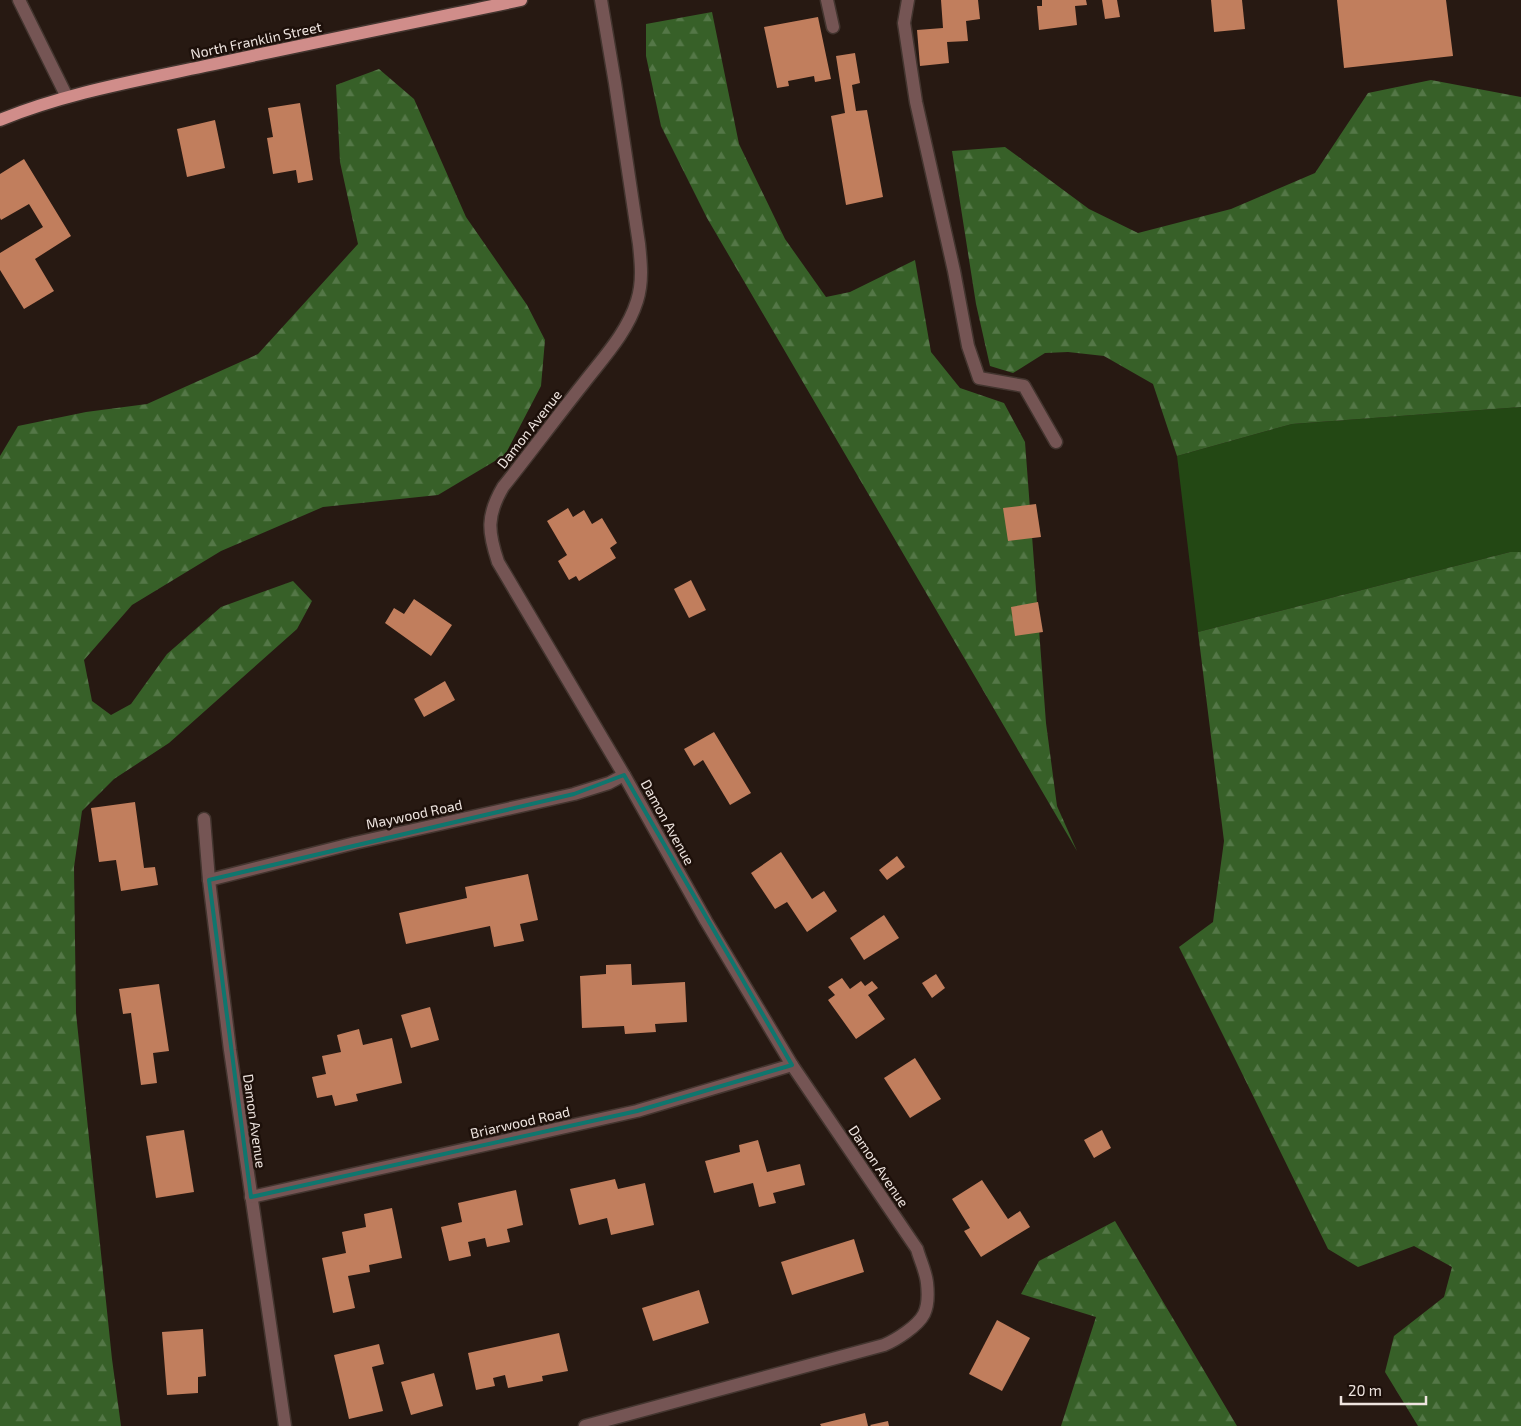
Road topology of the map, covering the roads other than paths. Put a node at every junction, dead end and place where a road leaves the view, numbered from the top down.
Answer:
1 (19, 0) edge
2 (521, 0) edge
3 (601, 0) edge
4 (827, 0) edge
5 (908, 0) edge
6 (833, 27) dead end
7 (67, 98) junction
8 (0, 120) edge
9 (1056, 442) dead end
10 (624, 775) junction
11 (204, 820) dead end
12 (208, 880) junction
13 (792, 1065) junction
14 (251, 1197) junction
15 (285, 1426) edge
16 (585, 1426) edge

1 - 7 street
2 - 7 main road, North Franklin Street
3 - 10 street, Damon Avenue
4 - 6 street
5 - 9 street
7 - 8 main road, North Franklin Street
10 - 12 street, Maywood Road
10 - 13 street, Damon Avenue
11 - 12 street, Damon Avenue
12 - 14 street, Damon Avenue
13 - 14 street, Briarwood Road
13 - 16 street, Damon Avenue
14 - 15 street, Damon Avenue

